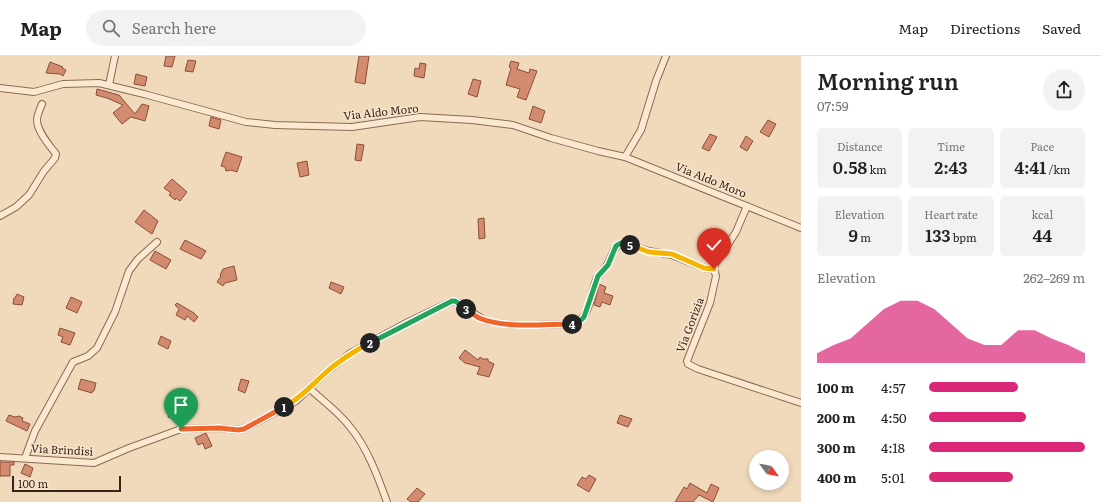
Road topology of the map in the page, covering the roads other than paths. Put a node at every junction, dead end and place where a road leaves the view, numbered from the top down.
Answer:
1 (115, 56) edge
2 (666, 56) edge
3 (109, 85) junction
4 (0, 88) edge
5 (42, 104) dead end
6 (625, 157) junction
7 (747, 206) junction
8 (0, 216) edge
9 (801, 228) edge
10 (157, 242) dead end
11 (714, 269) junction
12 (309, 388) junction
13 (801, 403) edge
14 (0, 457) edge
15 (25, 458) junction
16 (387, 502) edge

1 - 3 street
2 - 6 street
3 - 4 street, Via Aldo Moro
3 - 6 street, Via Aldo Moro
5 - 8 street
6 - 7 street, Via Aldo Moro
7 - 9 street, Via Aldo Moro
7 - 11 street, Via Gorizia
10 - 15 street
11 - 12 street, Via Brindisi
11 - 13 street, Via Gorizia
12 - 15 street, Via Brindisi
12 - 16 street
14 - 15 street, Via Brindisi

